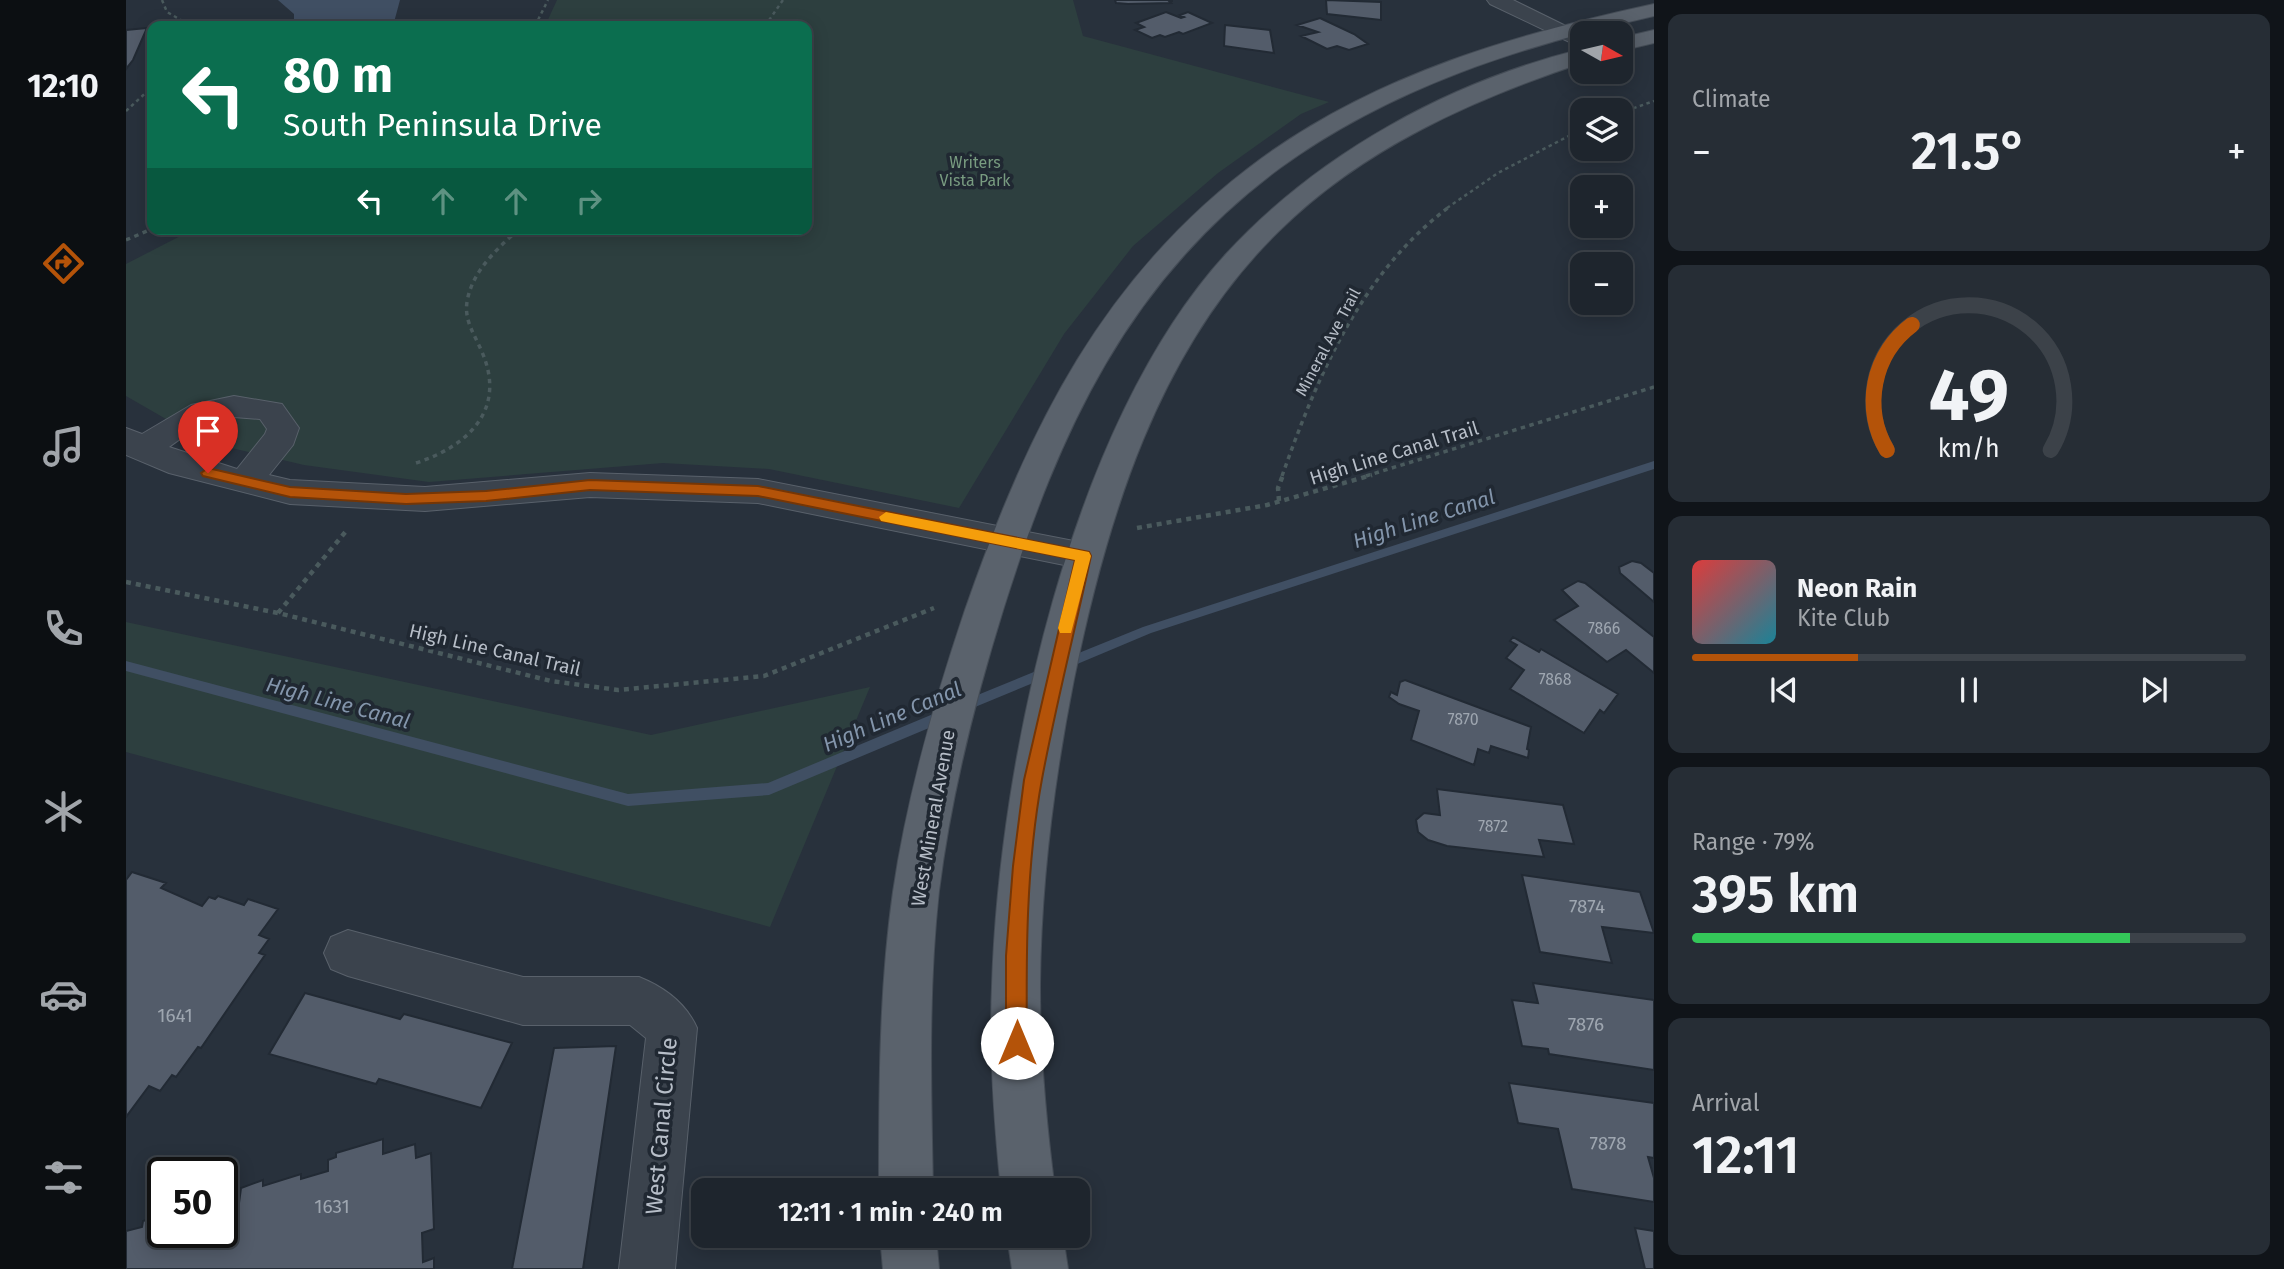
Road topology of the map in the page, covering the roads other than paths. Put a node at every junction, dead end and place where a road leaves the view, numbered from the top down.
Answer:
1 (1497, 0) edge
2 (1654, 10) edge
3 (1620, 21) edge
4 (1570, 36) edge
5 (1654, 36) edge
6 (1570, 37) edge
7 (1633, 42) edge
8 (1570, 60) edge
9 (134, 445) edge
10 (245, 482) junction
11 (1006, 541) junction
12 (1084, 556) junction
13 (348, 953) dead end
14 (906, 1178) edge
15 (1027, 1178) edge
16 (909, 1248) edge
17 (1037, 1248) edge
18 (647, 1269) edge
19 (911, 1269) edge
20 (1040, 1269) edge

1 - 4 street
2 - 3 main road, West Mineral Avenue
5 - 7 main road
6 - 11 main road, West Mineral Avenue
8 - 12 main road
9 - 10 street
9 - 10 street
10 - 11 street
11 - 12 street
11 - 14 main road, West Mineral Avenue
12 - 15 main road
13 - 18 street, West Canal Circle
16 - 19 main road
17 - 20 main road

